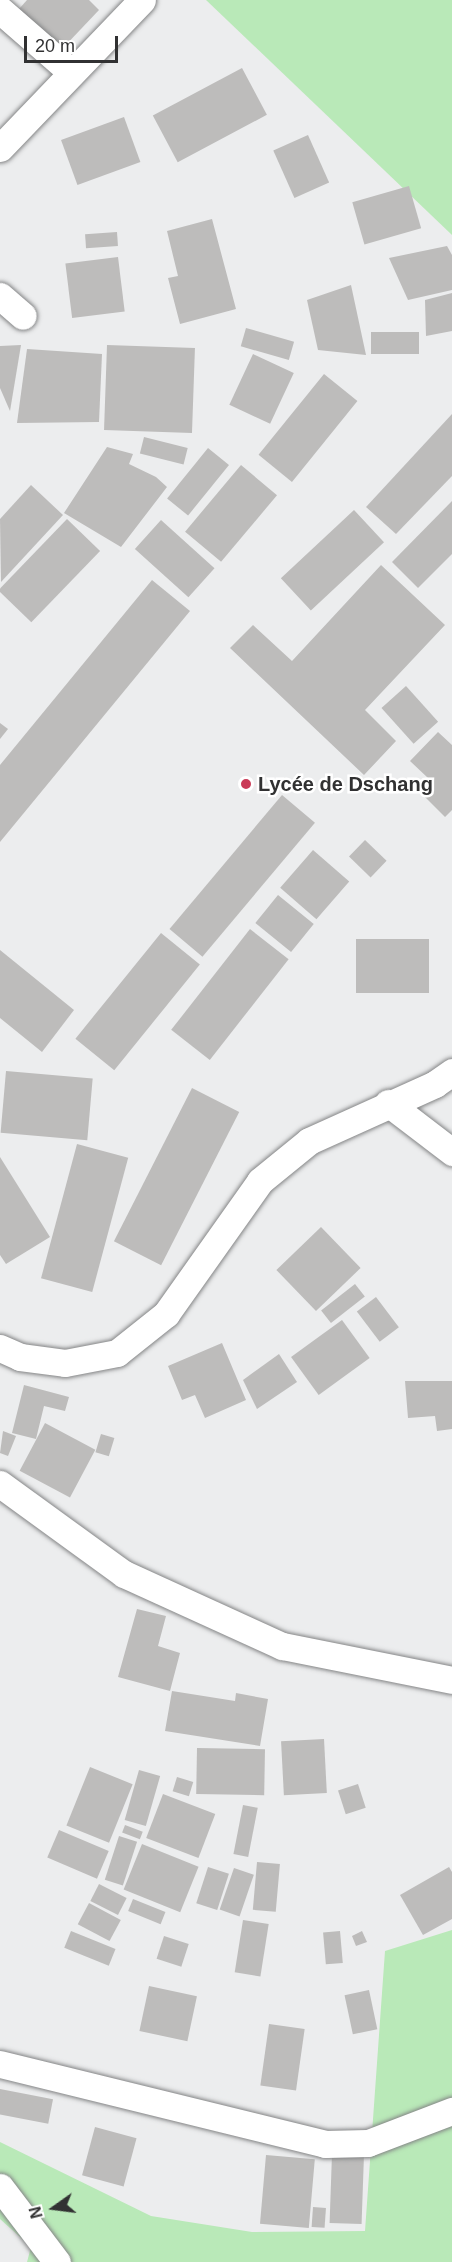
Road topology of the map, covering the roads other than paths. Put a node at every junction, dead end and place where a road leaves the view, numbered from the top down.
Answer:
1 (142, 0) edge
2 (0, 10) edge
3 (71, 72) junction
4 (0, 147) edge
5 (0, 297) edge
6 (23, 316) dead end
7 (446, 1083) edge
8 (388, 1103) junction
9 (452, 1152) edge
10 (0, 1348) edge
11 (0, 1484) edge
12 (452, 1680) edge
13 (0, 2064) edge
14 (452, 2111) edge
15 (0, 2187) edge
16 (57, 2262) edge

1 - 3 street
2 - 3 street
3 - 4 street
5 - 6 street
7 - 8 street
8 - 9 street
8 - 10 street
11 - 12 street
13 - 14 street
15 - 16 street

